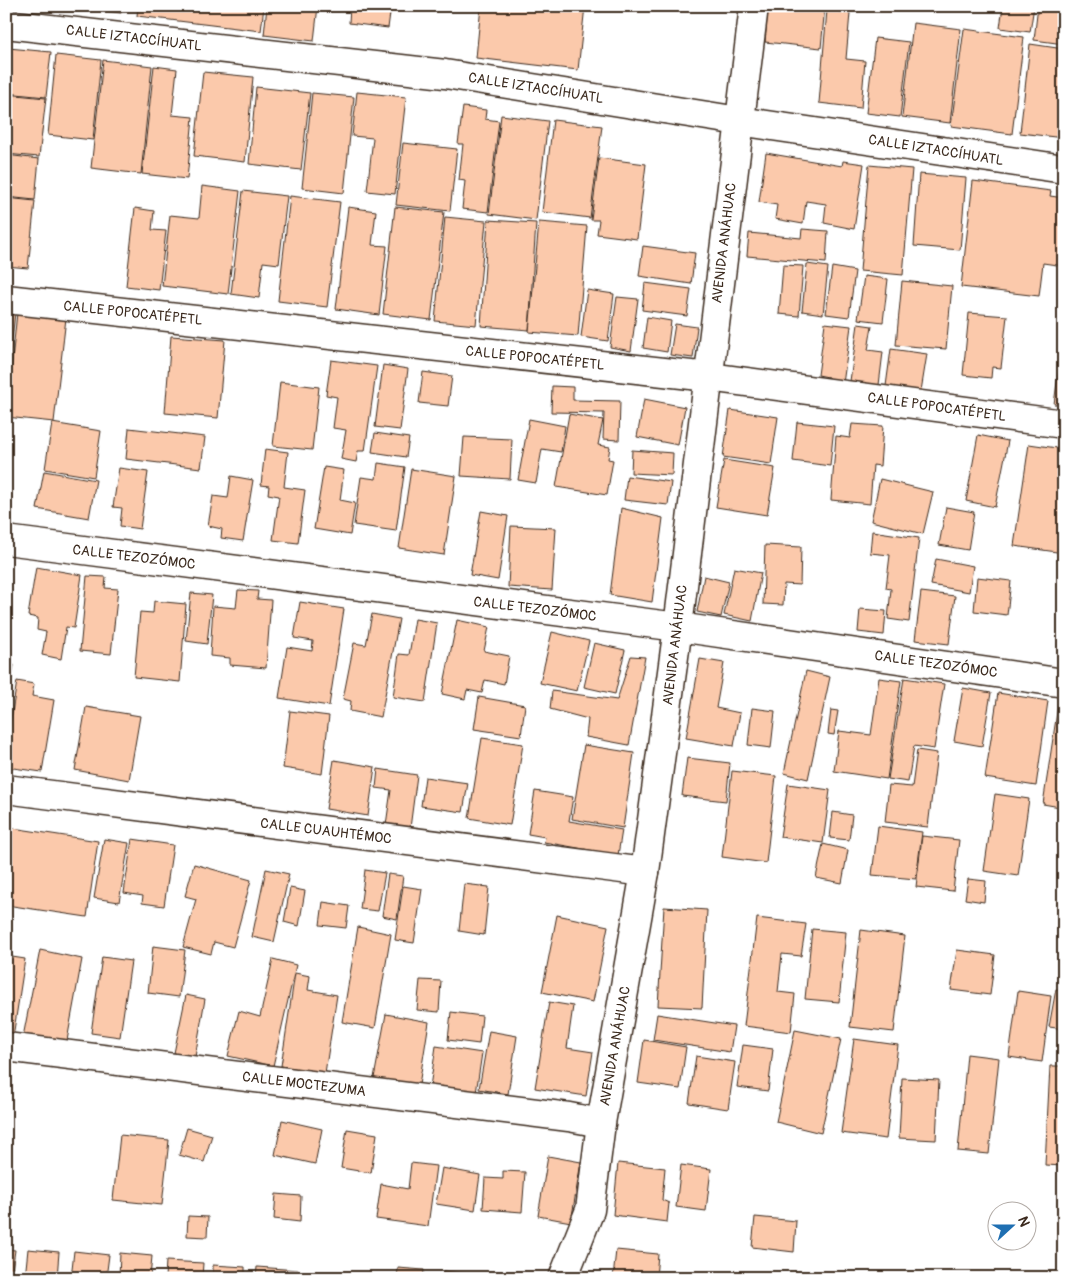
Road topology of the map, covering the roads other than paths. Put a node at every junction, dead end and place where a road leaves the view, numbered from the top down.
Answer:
1 (754, 6) edge
2 (6, 24) edge
3 (739, 120) junction
4 (1064, 169) edge
5 (6, 299) edge
6 (708, 377) junction
7 (1064, 424) edge
8 (6, 540) edge
9 (678, 628) junction
10 (1064, 683) edge
11 (6, 789) edge
12 (645, 872) junction
13 (6, 1047) edge
14 (601, 1123) junction
15 (563, 1278) edge

1 - 3 street, AVENIDA ANÁHUAC
2 - 3 street, CALLE IZTACCÍHUATL
3 - 4 street, CALLE IZTACCÍHUATL
3 - 6 street, AVENIDA ANÁHUAC
5 - 6 street, CALLE POPOCATÉPETL
6 - 7 street, CALLE POPOCATÉPETL
6 - 9 street, AVENIDA ANÁHUAC
8 - 9 street, CALLE TEZOZÓMOC
9 - 10 street, CALLE TEZOZÓMOC
9 - 12 street, AVENIDA ANÁHUAC
11 - 12 street, CALLE CUAUHTÉMOC
12 - 14 street, AVENIDA ANÁHUAC
13 - 14 street, CALLE MOCTEZUMA
14 - 15 street, AVENIDA ANÁHUAC

